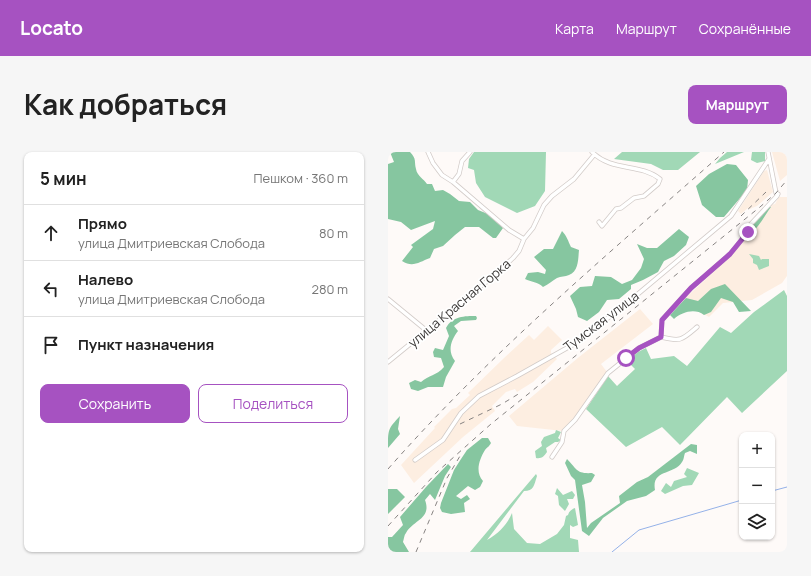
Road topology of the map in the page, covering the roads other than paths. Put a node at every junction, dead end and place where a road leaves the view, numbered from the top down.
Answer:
1 (428, 152) edge
2 (470, 152) edge
3 (768, 152) edge
4 (593, 153) edge
5 (769, 159) junction
6 (453, 182) junction
7 (599, 222) dead end
8 (524, 239) junction
9 (388, 299) edge
10 (698, 327) dead end
11 (426, 331) junction
12 (661, 337) junction
13 (388, 362) edge
14 (552, 457) dead end
15 (415, 460) dead end

1 - 6 street
2 - 6 street
3 - 5 street
4 - 7 street
4 - 8 street, улица Красная Горка
5 - 12 street
5 - 15 street, Тумская улица
6 - 8 street
8 - 11 street, улица Красная Горка
9 - 11 street
10 - 12 street
11 - 13 street, улица Красная Горка
12 - 14 street

